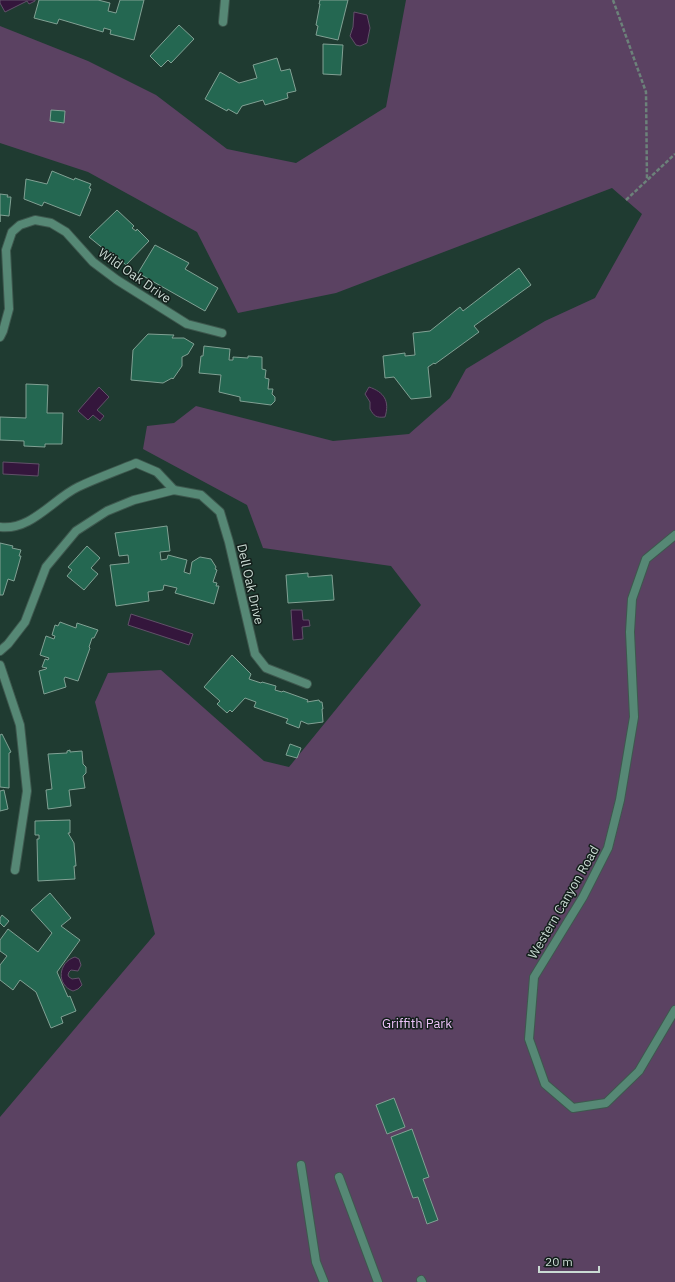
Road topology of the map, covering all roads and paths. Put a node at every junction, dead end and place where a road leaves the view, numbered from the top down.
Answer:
1 (224, 0) edge
2 (613, 0) edge
3 (223, 22) dead end
4 (675, 154) edge
5 (647, 180) junction
6 (626, 200) dead end
7 (222, 333) dead end
8 (0, 337) edge
9 (174, 490) junction
10 (0, 527) edge
11 (675, 535) edge
12 (0, 650) edge
13 (0, 665) edge
14 (307, 684) dead end
15 (15, 870) dead end
16 (675, 1010) edge
17 (301, 1164) dead end
18 (339, 1177) dead end
19 (324, 1282) edge
20 (378, 1282) edge

1 - 3 street
2 - 5 path
4 - 5 path
5 - 6 path
7 - 8 street, Wild Oak Drive
9 - 10 street
9 - 12 street
9 - 14 street, Dell Oak Drive
11 - 16 street, Western Canyon Road
13 - 15 street
17 - 19 street
18 - 20 street

